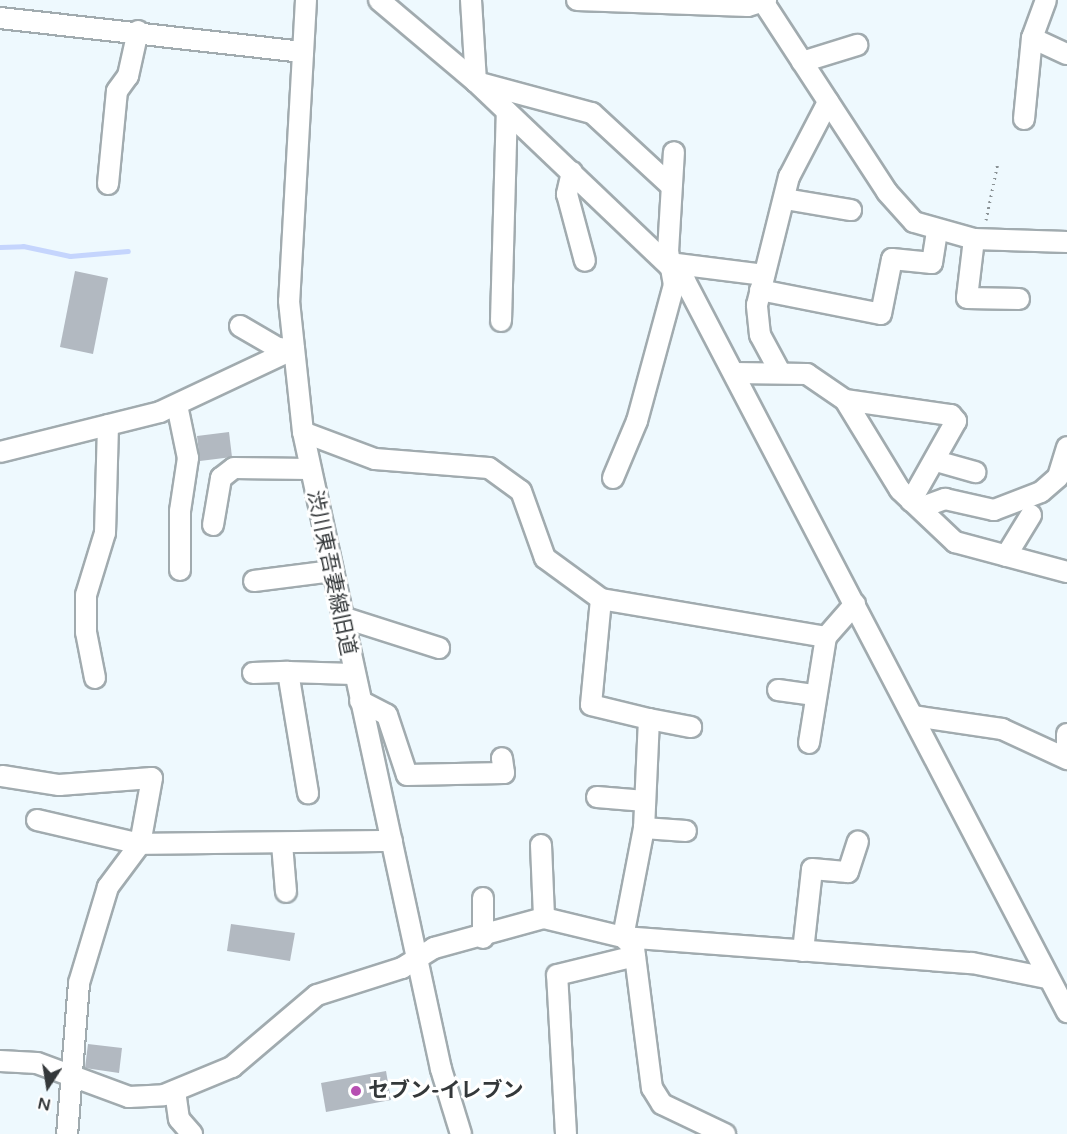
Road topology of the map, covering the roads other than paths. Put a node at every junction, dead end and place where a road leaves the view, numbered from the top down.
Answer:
1 (306, 0) edge
2 (379, 0) edge
3 (471, 0) edge
4 (577, 0) edge
5 (1046, 0) edge
6 (764, 1) edge
7 (617, 2) edge
8 (0, 18) edge
9 (138, 31) junction
10 (1032, 38) junction
11 (857, 45) dead end
12 (303, 51) junction
13 (1067, 54) edge
14 (802, 62) junction
15 (476, 82) junction
16 (828, 102) junction
17 (507, 112) junction
18 (1024, 119) dead end
19 (674, 152) dead end
20 (572, 172) junction
21 (108, 184) dead end
22 (671, 186) junction
23 (785, 199) junction
24 (851, 210) dead end
25 (937, 231) junction
26 (978, 239) junction
27 (1067, 242) edge
28 (585, 261) dead end
29 (669, 263) junction
30 (762, 283) junction
31 (1019, 299) dead end
32 (501, 321) dead end
33 (240, 326) dead end
34 (294, 349) junction
35 (780, 372) junction
36 (734, 373) junction
37 (845, 400) junction
38 (177, 405) junction
39 (108, 425) junction
40 (303, 432) junction
41 (1067, 447) edge
42 (0, 452) edge
43 (936, 461) junction
44 (309, 469) junction
45 (975, 472) dead end
46 (614, 478) dead end
47 (915, 505) junction
48 (1031, 515) dead end
49 (213, 525) dead end
50 (1006, 556) junction
51 (180, 570) dead end
52 (332, 571) junction
53 (1067, 572) edge
54 (254, 581) dead end
55 (601, 599) junction
56 (855, 604) junction
57 (342, 617) junction
58 (826, 637) junction
59 (439, 648) dead end
60 (288, 672) junction
61 (253, 673) dead end
62 (353, 674) junction
63 (95, 678) dead end
64 (778, 690) dead end
65 (815, 694) junction
66 (360, 701) junction
67 (913, 716) junction
68 (650, 719) junction
69 (691, 727) dead end
70 (1067, 734) edge
71 (809, 743) dead end
72 (1067, 750) edge
73 (502, 758) dead end
74 (1067, 759) edge
75 (2, 776) dead end
76 (308, 793) dead end
77 (597, 797) dead end
78 (645, 801) junction
79 (37, 820) dead end
80 (644, 828) junction
81 (686, 831) dead end
82 (392, 842) junction
83 (858, 842) dead end
84 (140, 844) junction
85 (282, 844) junction
86 (541, 845) dead end
87 (286, 892) dead end
88 (483, 898) dead end
89 (544, 918) junction
90 (623, 937) junction
91 (483, 938) junction
92 (803, 951) junction
93 (634, 956) junction
94 (417, 961) junction
95 (1047, 978) junction
96 (1067, 1012) edge
97 (0, 1061) edge
98 (69, 1076) junction
99 (175, 1091) junction
100 (66, 1134) edge
101 (192, 1134) edge
102 (461, 1134) edge
103 (566, 1134) edge
104 (724, 1134) edge

1 - 12 street, 渋川東吾妻線旧道
2 - 15 street
3 - 15 street
4 - 7 street
5 - 10 street
6 - 7 street
6 - 14 street
8 - 9 street
9 - 12 street
9 - 21 street
10 - 13 street
10 - 18 street
11 - 14 street
12 - 34 street, 渋川東吾妻線旧道
14 - 16 street
15 - 17 street
15 - 22 street
16 - 23 street
16 - 25 street
17 - 20 street
17 - 32 street
19 - 22 street
20 - 28 street
20 - 29 street
22 - 29 street
23 - 24 street
23 - 30 street
25 - 26 street
25 - 30 street
26 - 27 street
26 - 31 street
29 - 30 street
29 - 36 street
29 - 46 street
30 - 35 street
33 - 34 street
34 - 38 street
34 - 40 street, 渋川東吾妻線旧道
35 - 36 street
35 - 37 street
36 - 56 street
37 - 43 street
37 - 47 street
38 - 39 street
38 - 51 street
39 - 42 street
39 - 63 street
40 - 44 street, 渋川東吾妻線旧道
40 - 55 street
41 - 47 street
43 - 45 street
43 - 47 street
44 - 49 street
44 - 52 street, 渋川東吾妻線旧道
47 - 50 street
48 - 50 street
50 - 53 street
52 - 54 street
52 - 57 street, 渋川東吾妻線旧道
55 - 58 street
55 - 68 street
56 - 58 street
56 - 67 street
57 - 59 street
57 - 62 street, 渋川東吾妻線旧道
58 - 65 street
60 - 61 street
60 - 62 street
60 - 76 street
62 - 66 street, 渋川東吾妻線旧道
64 - 65 street
65 - 71 street
66 - 73 street
66 - 82 street, 渋川東吾妻線旧道
67 - 74 street
67 - 95 street
68 - 69 street
68 - 78 street
70 - 72 street
75 - 84 street
77 - 78 street
78 - 80 street
79 - 84 street
80 - 81 street
80 - 90 street
82 - 85 street
82 - 94 street, 渋川東吾妻線旧道
83 - 92 street
84 - 85 street
84 - 98 street
85 - 87 street
86 - 89 street
88 - 91 street
89 - 90 street
89 - 91 street
90 - 92 street
90 - 93 street
91 - 94 street
92 - 95 street
93 - 103 street
93 - 104 street
94 - 99 street
94 - 102 street, 渋川東吾妻線旧道
95 - 96 street
97 - 98 street
98 - 99 street
98 - 100 street
99 - 101 street

